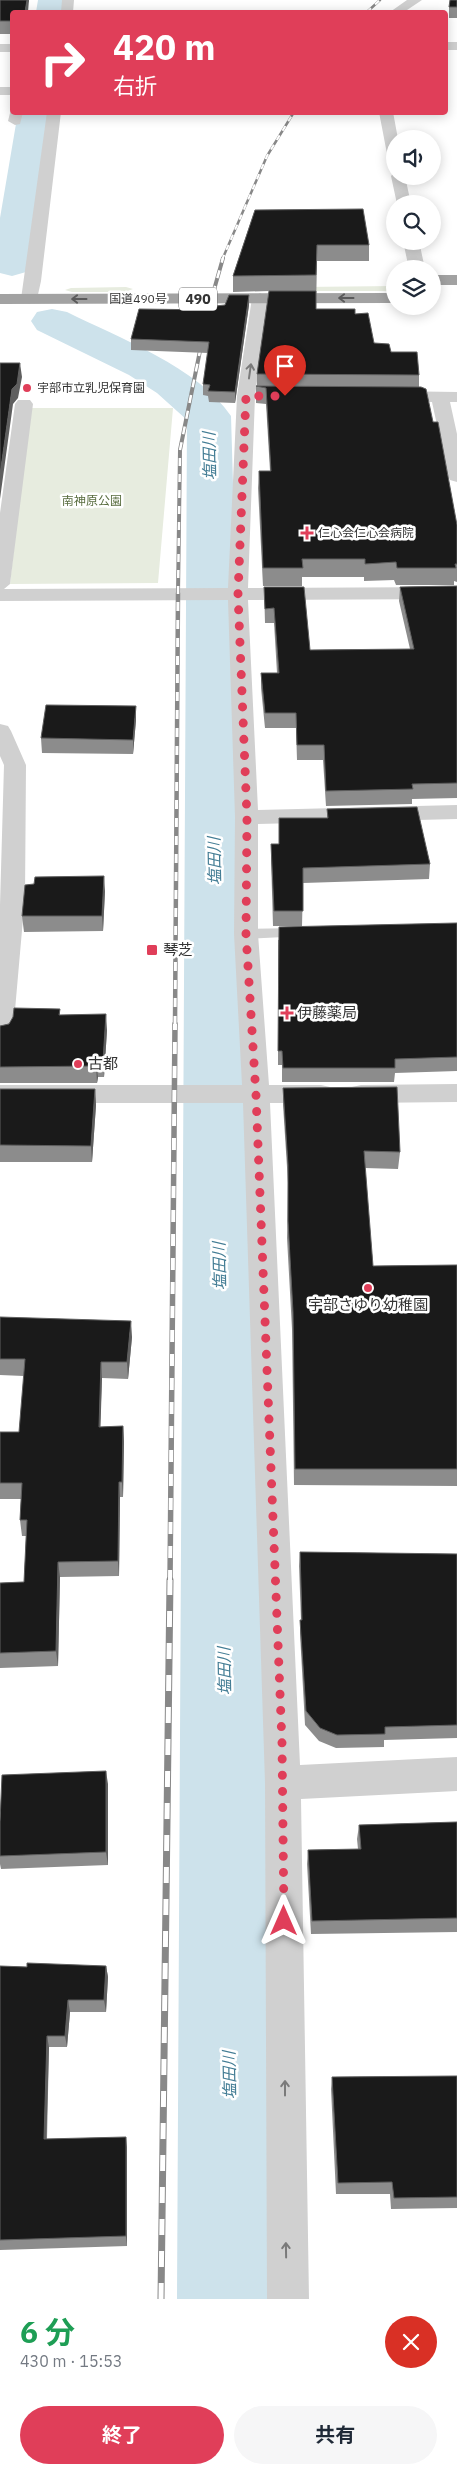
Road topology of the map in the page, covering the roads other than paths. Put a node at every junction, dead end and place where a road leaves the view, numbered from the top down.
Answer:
1 (416, 0) edge
2 (399, 10) edge
3 (54, 115) edge
4 (387, 115) edge
5 (389, 130) edge
6 (441, 280) edge
7 (457, 280) edge
8 (17, 281) dead end
9 (33, 281) junction
10 (53, 281) dead end
11 (260, 298) junction
12 (386, 298) edge
13 (0, 299) edge
14 (29, 299) junction
15 (246, 396) junction
16 (266, 396) edge
17 (372, 396) edge
18 (448, 397) edge
19 (24, 404) dead end
20 (9, 440) edge
21 (457, 476) edge
22 (4, 512) edge
23 (0, 584) edge
24 (457, 593) edge
25 (232, 594) junction
26 (0, 595) edge
27 (0, 731) edge
28 (457, 812) edge
29 (247, 817) junction
30 (6, 896) edge
31 (313, 933) edge
32 (246, 934) junction
33 (0, 1033) edge
34 (457, 1093) edge
35 (0, 1094) edge
36 (251, 1095) junction
37 (457, 1774) edge
38 (283, 1783) junction
39 (288, 2299) edge

1 - 2 street
3 - 9 street
4 - 5 street
6 - 7 highway
8 - 9 highway
9 - 10 highway
9 - 14 street
12 -> 11 highway, 国道490号 / 490
11 -> 14 highway, 国道490号 / 490
15 -> 11 street
13 - 14 highway, 国道490号 / 490
15 - 16 street
15 - 25 street
17 - 18 street
18 - 21 street
19 - 20 street
20 - 22 street
22 - 23 street
24 - 25 street
25 - 26 street
25 - 29 street
27 - 30 street
28 - 29 street
29 - 32 street
30 - 33 street
31 - 32 lane
32 - 36 street
34 - 36 street
35 - 36 street
36 - 38 street
37 - 38 street
39 -> 38 street

